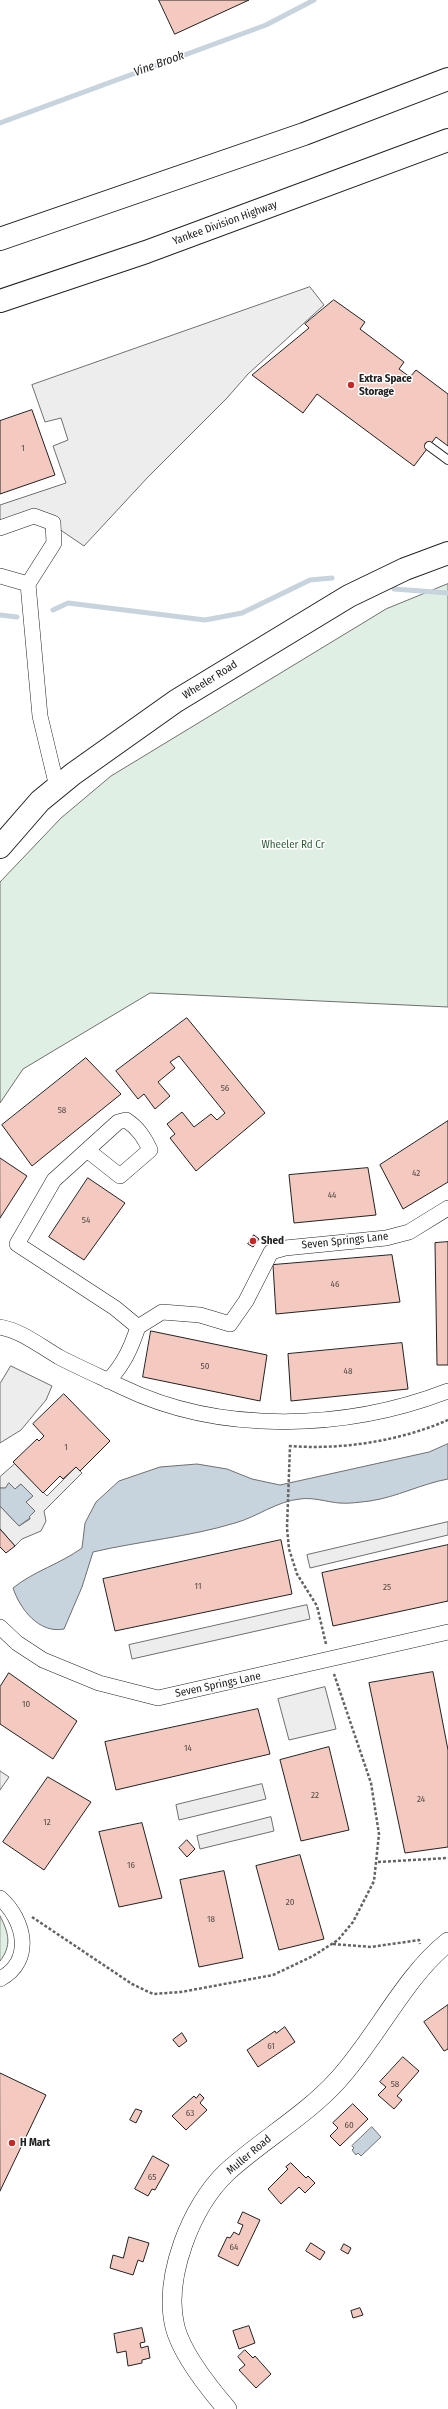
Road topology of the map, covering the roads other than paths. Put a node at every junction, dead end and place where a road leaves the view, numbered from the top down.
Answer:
1 (448, 78) edge
2 (448, 140) edge
3 (0, 239) edge
4 (0, 301) edge
5 (429, 446) dead end
6 (448, 460) edge
7 (0, 528) edge
8 (448, 553) edge
9 (0, 576) edge
10 (28, 584) junction
11 (56, 787) junction
12 (0, 847) edge
13 (87, 1150) dead end
14 (448, 1208) edge
15 (0, 1327) edge
16 (138, 1327) junction
17 (108, 1381) junction
18 (448, 1391) edge
19 (0, 1627) edge
20 (448, 1632) edge
21 (0, 1898) edge
22 (448, 1942) edge
23 (0, 1979) edge
24 (227, 2409) edge

1 - 3 main road
2 - 4 main road, Yankee Division Highway
5 - 6 lane
7 - 10 street
8 - 11 main road, Wheeler Road
9 - 10 street
10 - 11 street
11 - 12 main road, Wheeler Road
13 - 16 street
14 - 16 street, Seven Springs Lane
15 - 17 street
16 - 17 street
17 - 18 street
19 - 20 street, Seven Springs Lane
21 - 23 street
22 - 24 street, Muller Road

